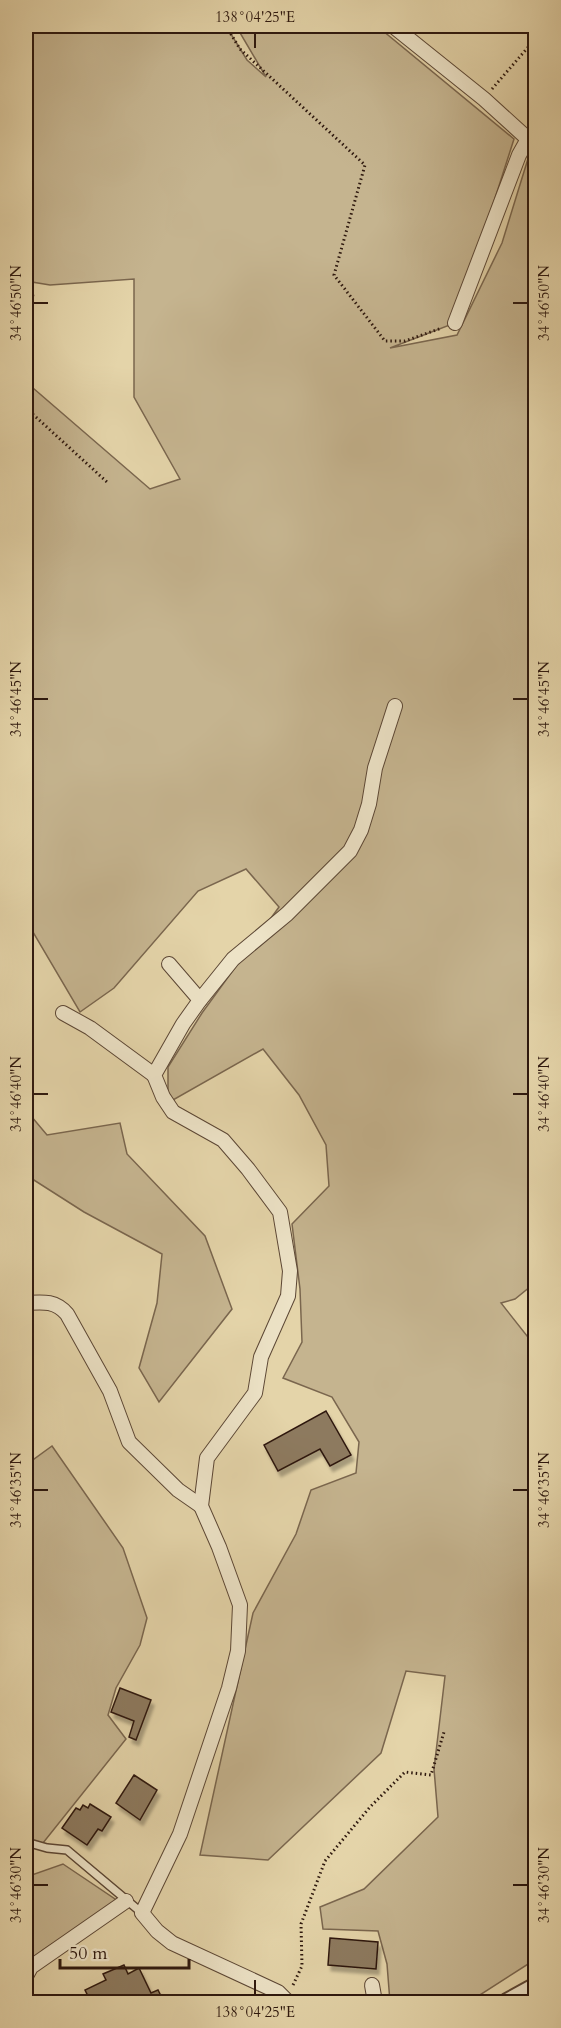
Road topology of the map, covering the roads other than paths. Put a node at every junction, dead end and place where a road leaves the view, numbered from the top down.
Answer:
1 (393, 26) edge
2 (532, 135) edge
3 (455, 323) road end
4 (396, 706) dead end
5 (169, 964) dead end
6 (200, 999) junction
7 (63, 1013) dead end
8 (154, 1075) junction
9 (26, 1303) edge
10 (201, 1506) junction
11 (26, 1842) edge
12 (126, 1901) junction
13 (142, 1913) junction
14 (26, 1976) edge
15 (372, 1985) dead end
16 (536, 1986) edge
17 (287, 2002) edge
18 (375, 2002) edge
19 (507, 2002) edge

1 - 2 street
2 - 3 street
4 - 6 street
5 - 6 street
6 - 8 street
7 - 8 street
8 - 10 street
9 - 10 street
10 - 13 street
11 - 12 lane
12 - 13 lane
12 - 14 street
13 - 17 street
15 - 18 street
16 - 19 street

